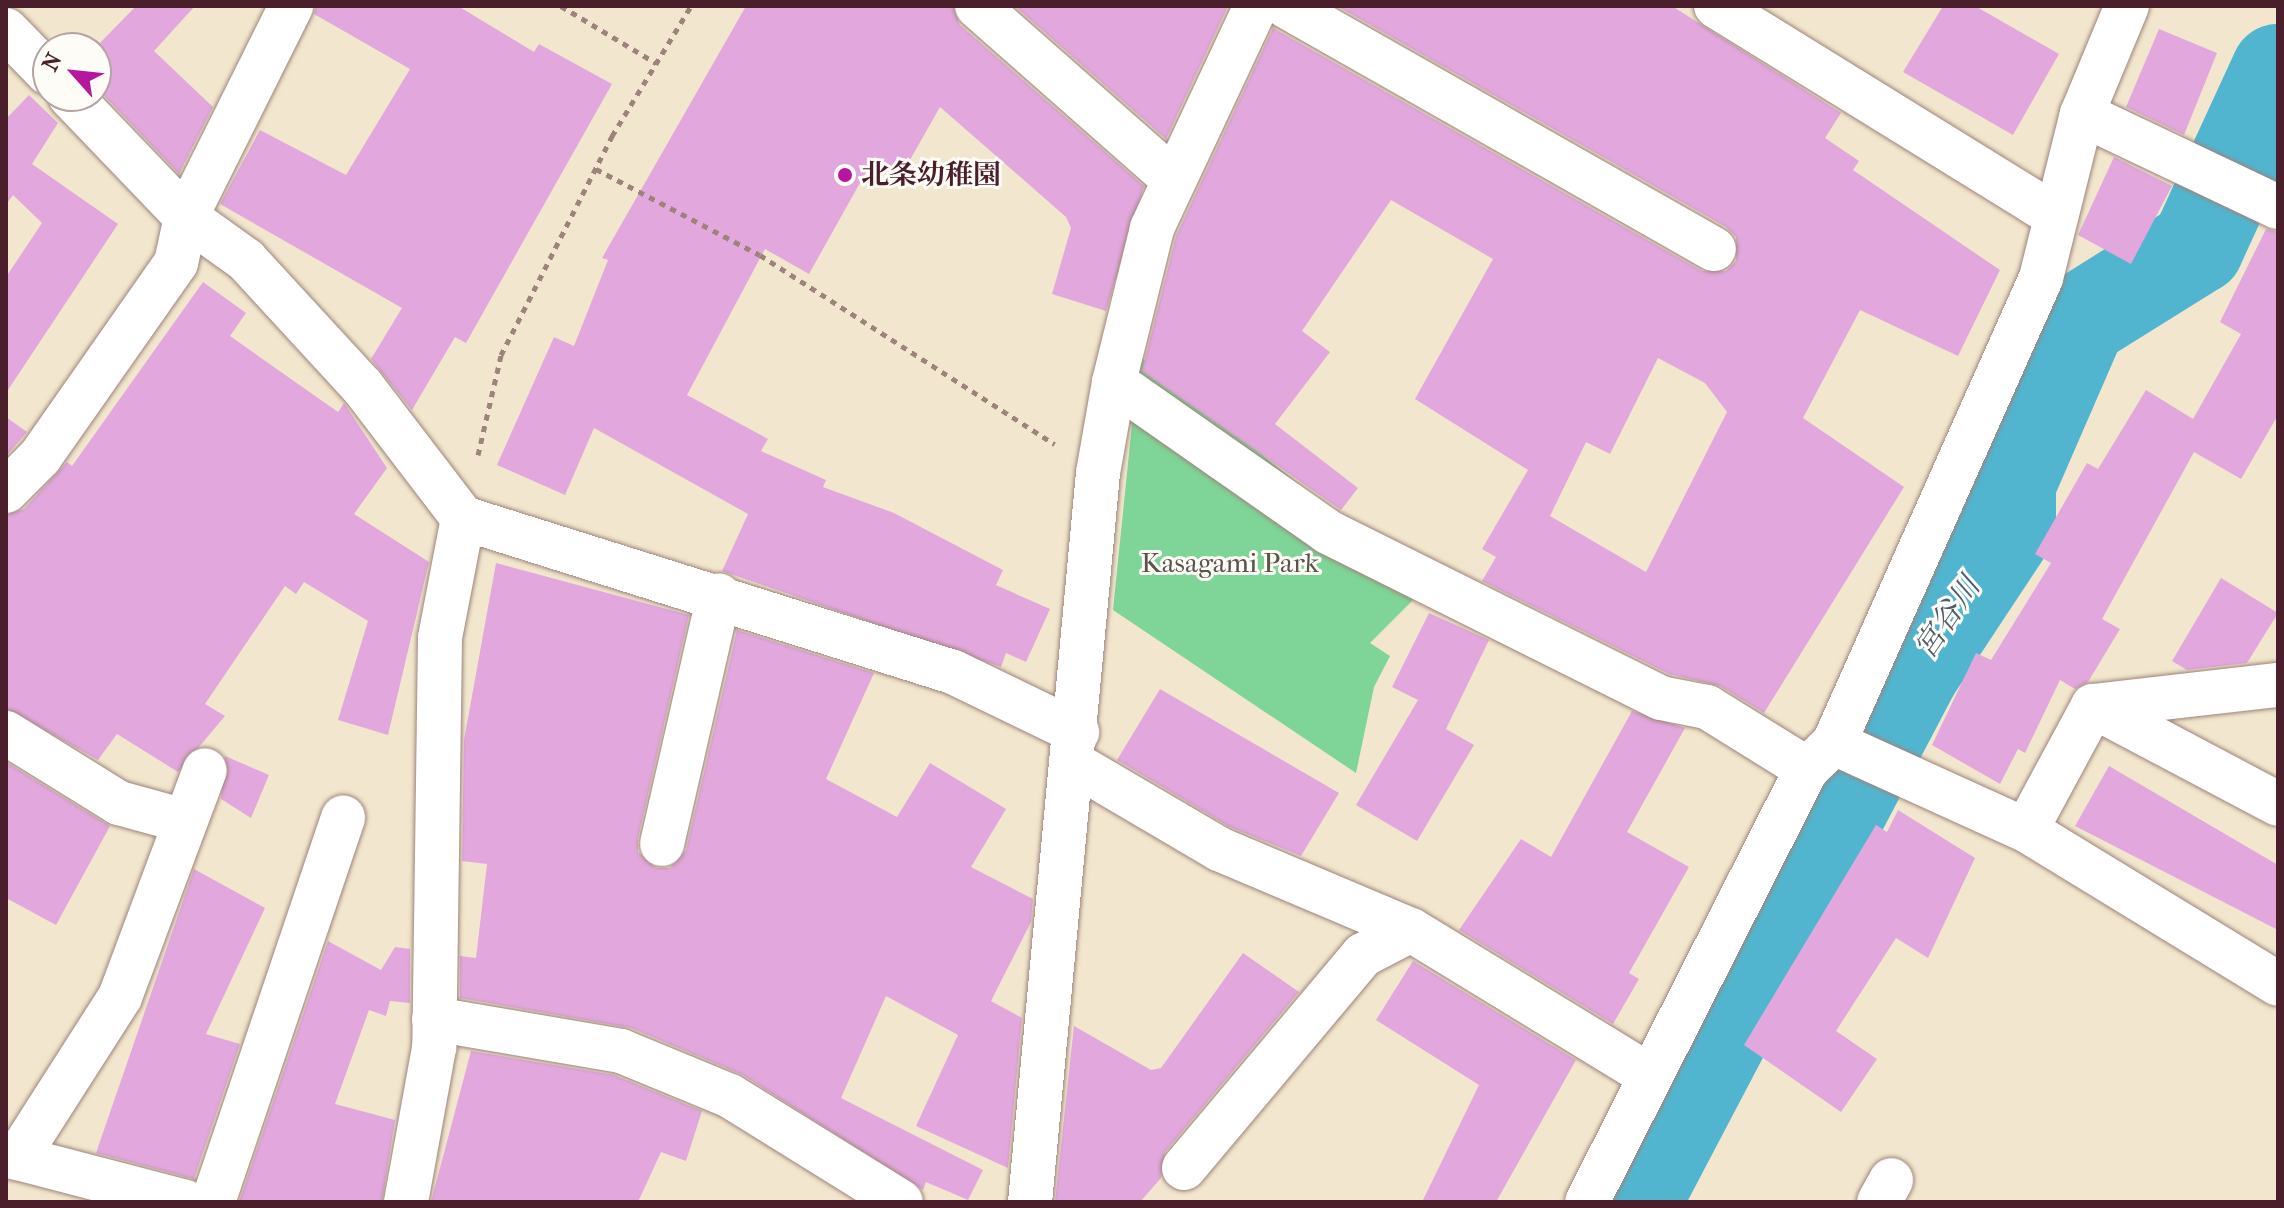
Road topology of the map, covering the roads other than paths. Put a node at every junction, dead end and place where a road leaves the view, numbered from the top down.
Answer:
1 (291, 6) edge
2 (977, 6) edge
3 (1256, 6) edge
4 (1286, 6) edge
5 (1716, 6) edge
6 (2127, 6) edge
7 (6, 30) edge
8 (32, 57) edge
9 (85, 112) edge
10 (2082, 114) junction
11 (1171, 177) junction
12 (2278, 207) edge
13 (2056, 216) junction
14 (186, 217) junction
15 (1714, 249) dead end
16 (1114, 382) junction
17 (6, 491) edge
18 (463, 518) junction
19 (719, 595) junction
20 (2278, 685) edge
21 (2093, 706) junction
22 (6, 733) edge
23 (1074, 747) junction
24 (1829, 754) junction
25 (205, 770) dead end
26 (2278, 804) edge
27 (343, 817) dead end
28 (185, 821) junction
29 (2026, 830) junction
30 (662, 844) dead end
31 (1411, 930) junction
32 (2278, 984) edge
33 (434, 1019) junction
34 (1647, 1074) junction
35 (12, 1156) edge
36 (1184, 1168) dead end
37 (186, 1202) edge
38 (213, 1202) edge
39 (406, 1202) edge
40 (901, 1202) edge
41 (1030, 1202) edge
42 (1587, 1202) edge

1 - 14 main road
2 - 11 main road
3 - 11 main road
4 - 15 main road
5 - 13 main road
6 - 10 main road
7 - 8 main road
9 - 14 main road
10 - 12 main road
10 - 13 main road
11 - 16 main road
13 - 24 main road
14 - 17 main road
14 - 18 main road
16 - 23 main road
16 - 24 main road
18 - 19 main road
18 - 33 main road
19 - 23 main road
19 - 30 main road
20 - 21 main road
21 - 26 main road
21 - 29 main road
22 - 28 main road
23 - 31 main road
23 - 41 main road
24 - 29 main road
24 - 34 main road
25 - 28 main road
27 - 38 main road
28 - 35 main road
29 - 32 main road
31 - 34 main road
31 - 36 main road
33 - 39 main road
33 - 40 main road
34 - 42 main road
35 - 37 main road

